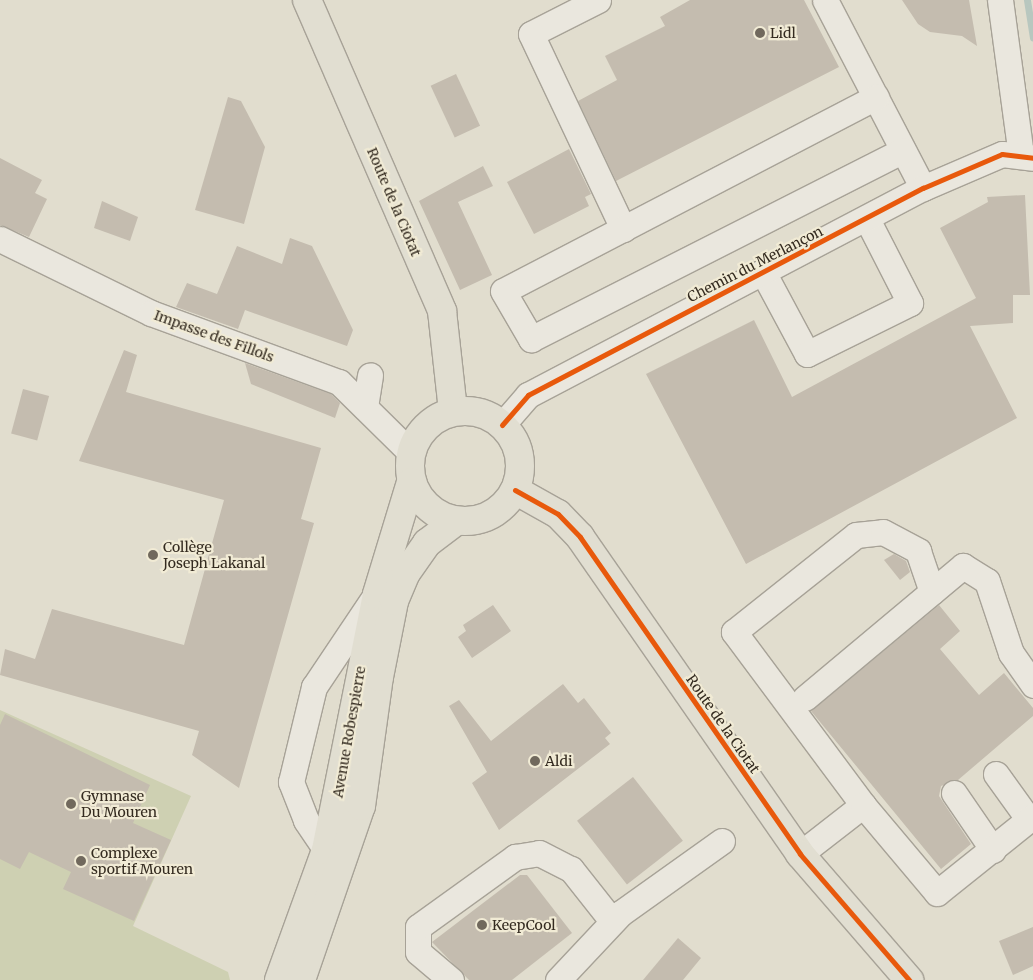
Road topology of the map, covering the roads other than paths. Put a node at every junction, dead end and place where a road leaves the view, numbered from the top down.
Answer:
1 (307, 0) edge
2 (598, 0) edge
3 (825, 0) edge
4 (1000, 0) edge
5 (876, 97) junction
6 (1026, 119) edge
7 (903, 150) junction
8 (1027, 157) edge
9 (922, 188) junction
10 (867, 219) junction
11 (623, 229) junction
12 (0, 239) edge
13 (763, 272) junction
14 (370, 375) dead end
15 (365, 407) junction
16 (453, 412) junction
17 (502, 425) junction
18 (411, 453) junction
19 (411, 482) junction
20 (515, 490) junction
21 (456, 521) junction
22 (932, 592) junction
23 (377, 594) junction
24 (1033, 685) edge
25 (806, 698) dead end
26 (996, 774) dead end
27 (954, 793) dead end
28 (863, 805) junction
29 (1031, 818) edge
30 (722, 841) dead end
31 (326, 850) junction
32 (993, 850) junction
33 (800, 854) junction
34 (612, 921) junction
35 (279, 980) edge
36 (301, 980) edge
37 (451, 980) edge
38 (558, 980) edge
39 (909, 980) edge

1 - 16 main road, Route de la Ciotat
2 - 11 street
3 - 5 street
4 - 6 street
5 - 7 street
5 - 11 street
6 - 8 street
7 - 9 street
7 - 11 street
8 - 9 street, Chemin du Merlançon
9 - 10 street, Chemin du Merlançon
10 - 13 street, Chemin du Merlançon
10 - 13 street
12 - 15 street, Impasse des Fillols
13 - 17 street, Chemin du Merlançon
14 - 15 street
15 - 18 street, Impasse des Fillols
16 - 17 main road
16 - 18 main road
17 - 20 main road
18 - 19 main road
19 - 21 main road
19 - 23 main road, Avenue Robespierre
20 - 21 main road
20 - 33 main road, Route de la Ciotat
21 - 36 main road, Avenue Robespierre
22 - 24 street
22 - 25 street
22 - 28 street
23 - 31 main road, Avenue Robespierre
23 - 31 street
26 - 29 street
27 - 32 street
28 - 32 street
28 - 33 street
29 - 32 street
30 - 34 street
31 - 35 main road, Avenue Robespierre
33 - 39 main road, Route de la Ciotat
34 - 37 street
34 - 38 street

